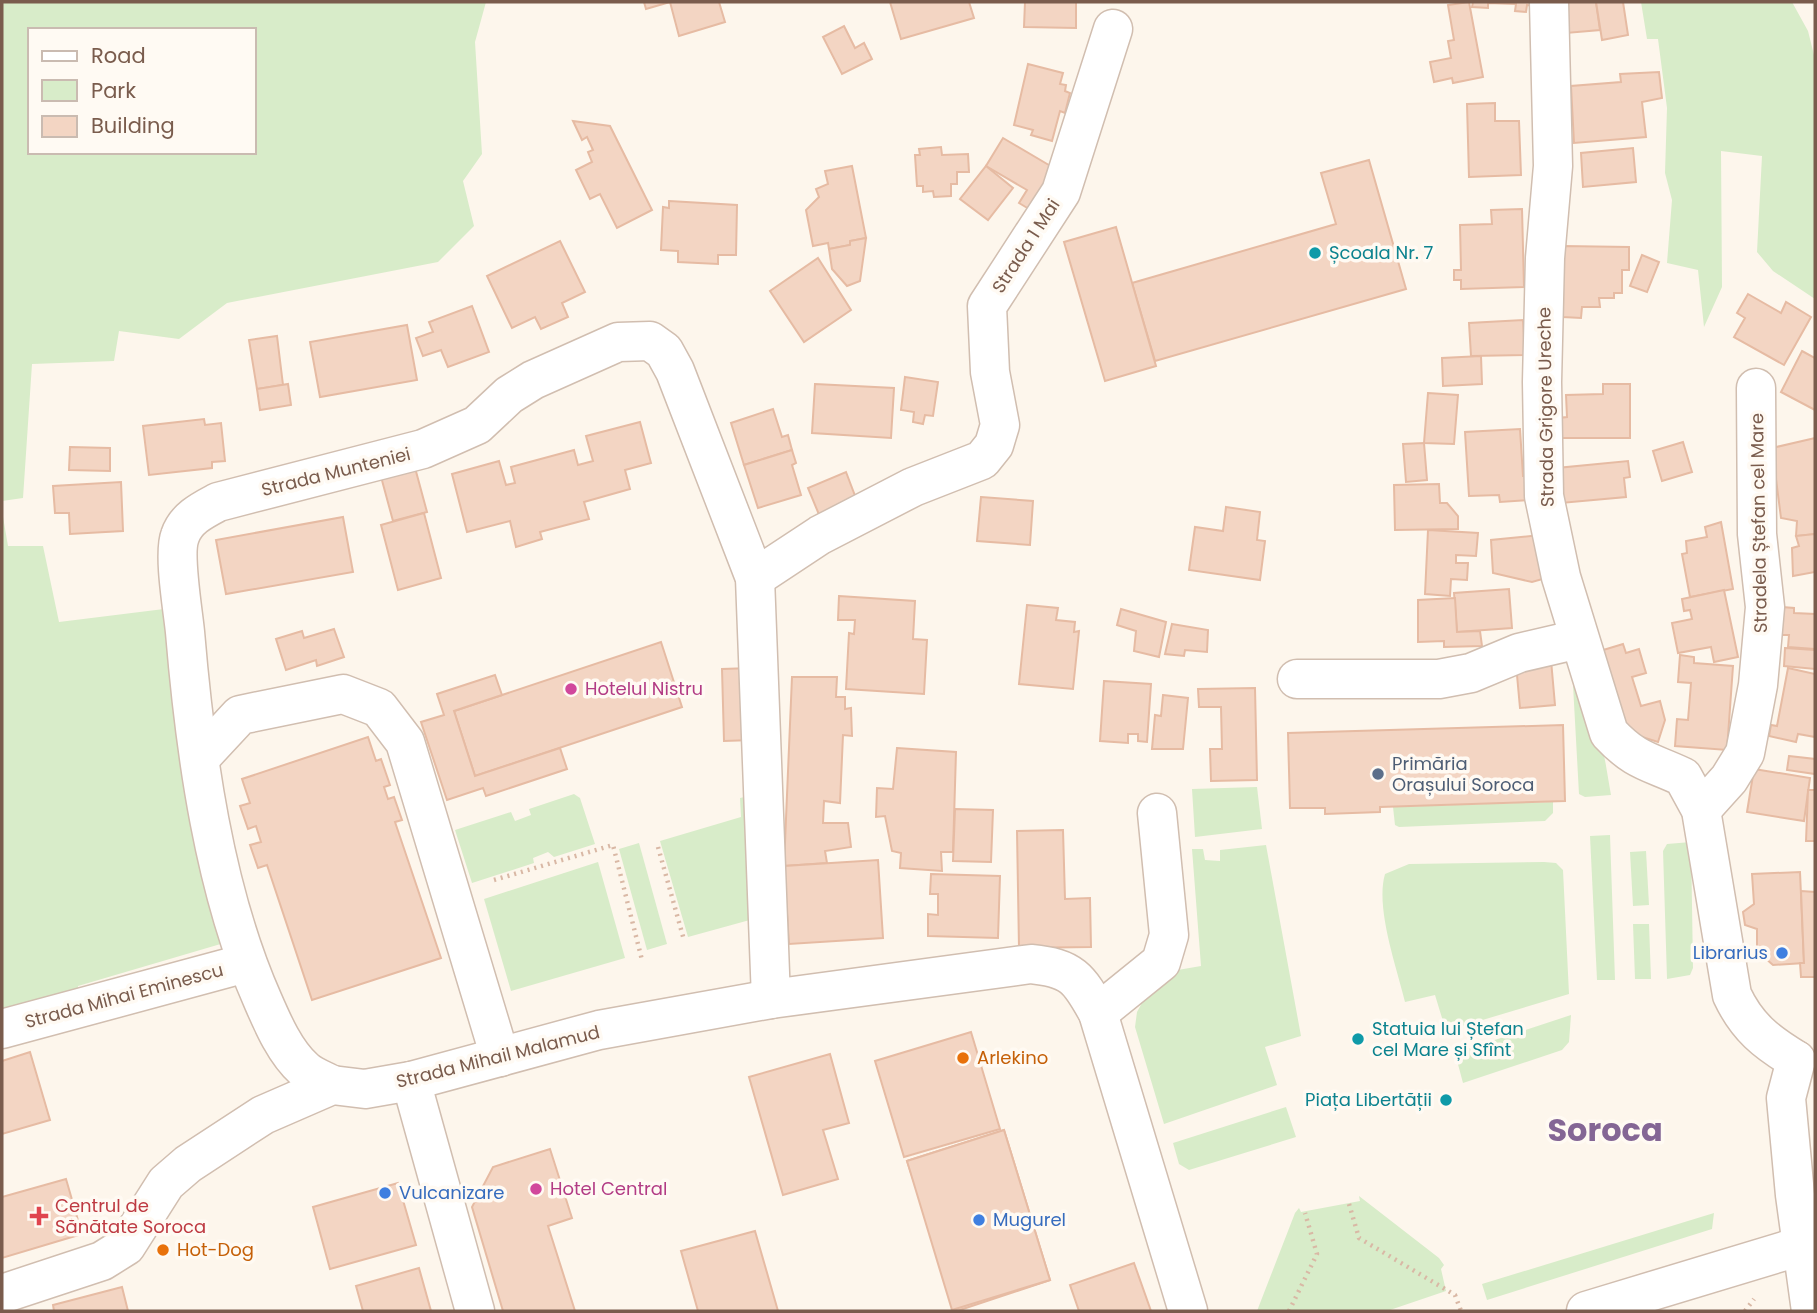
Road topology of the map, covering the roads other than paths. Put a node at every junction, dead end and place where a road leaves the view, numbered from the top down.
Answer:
1 (1549, 2) edge
2 (1113, 29) dead end
3 (1756, 388) dead end
4 (755, 578) junction
5 (1579, 639) junction
6 (1297, 679) dead end
7 (201, 757) junction
8 (1701, 810) junction
9 (1157, 813) dead end
10 (246, 963) junction
11 (771, 999) junction
12 (1097, 1013) junction
13 (2, 1029) edge
14 (1806, 1052) edge
15 (500, 1057) junction
16 (411, 1081) junction
17 (332, 1085) junction
18 (1801, 1245) junction
19 (2, 1294) edge
20 (475, 1311) edge
21 (1188, 1311) edge
22 (1586, 1311) edge
23 (1811, 1311) edge

1 - 5 street, Strada Grigore Ureche
2 - 4 street, Strada 1 Mai
3 - 8 street, Stradela Ștefan cel Mare
4 - 7 street, Strada Munteniei
4 - 11 street
5 - 6 street
5 - 8 street, Strada Grigore Ureche
7 - 10 street, Strada Munteniei
7 - 15 street
8 - 14 street, Strada Grigore Ureche
9 - 12 street
10 - 13 street, Strada Mihai Eminescu
10 - 17 street, Strada Munteniei
11 - 12 street, Strada Mihail Malamud
11 - 15 street, Strada Mihail Malamud
12 - 21 street
14 - 18 street
15 - 16 street, Strada Mihail Malamud
16 - 17 street, Strada Mihail Malamud
16 - 20 street
17 - 19 street, Strada Mihail Malamud
18 - 22 street
18 - 23 street

